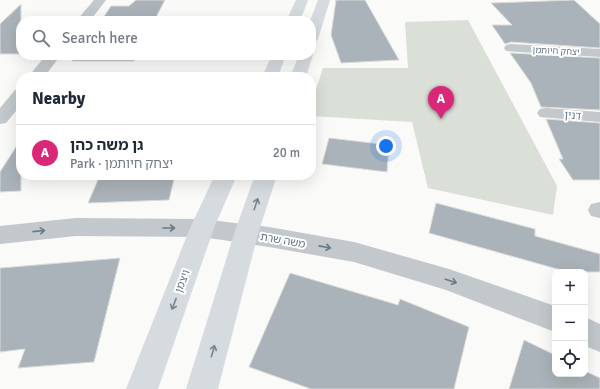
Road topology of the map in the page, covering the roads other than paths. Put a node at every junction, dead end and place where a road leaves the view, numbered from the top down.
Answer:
1 (100, 0) edge
2 (302, 0) edge
3 (324, 0) edge
4 (87, 16) edge
5 (295, 16) edge
6 (316, 24) edge
7 (511, 48) dead end
8 (600, 53) edge
9 (50, 60) edge
10 (277, 60) edge
11 (304, 60) edge
12 (40, 72) edge
13 (272, 72) edge
14 (300, 72) edge
15 (16, 100) edge
16 (546, 113) dead end
17 (600, 117) edge
18 (0, 119) edge
19 (224, 180) edge
20 (264, 180) edge
21 (202, 228) junction
22 (246, 234) junction
23 (0, 235) edge
24 (552, 317) edge
25 (588, 332) edge
26 (600, 338) edge
27 (142, 389) edge
28 (202, 389) edge

1 - 4 street
2 - 5 street
3 - 6 street
7 - 8 street, יצחק חיותמן
9 - 12 street
10 - 13 street
11 - 14 street
15 - 18 street
16 - 17 street, דנין
19 - 21 street, ויצמן
22 -> 20 street
21 - 22 street, משה שרת
23 -> 21 street, משה שרת
21 -> 27 street, ויצמן
22 -> 24 street, משה שרת
28 -> 22 street
25 - 26 street

